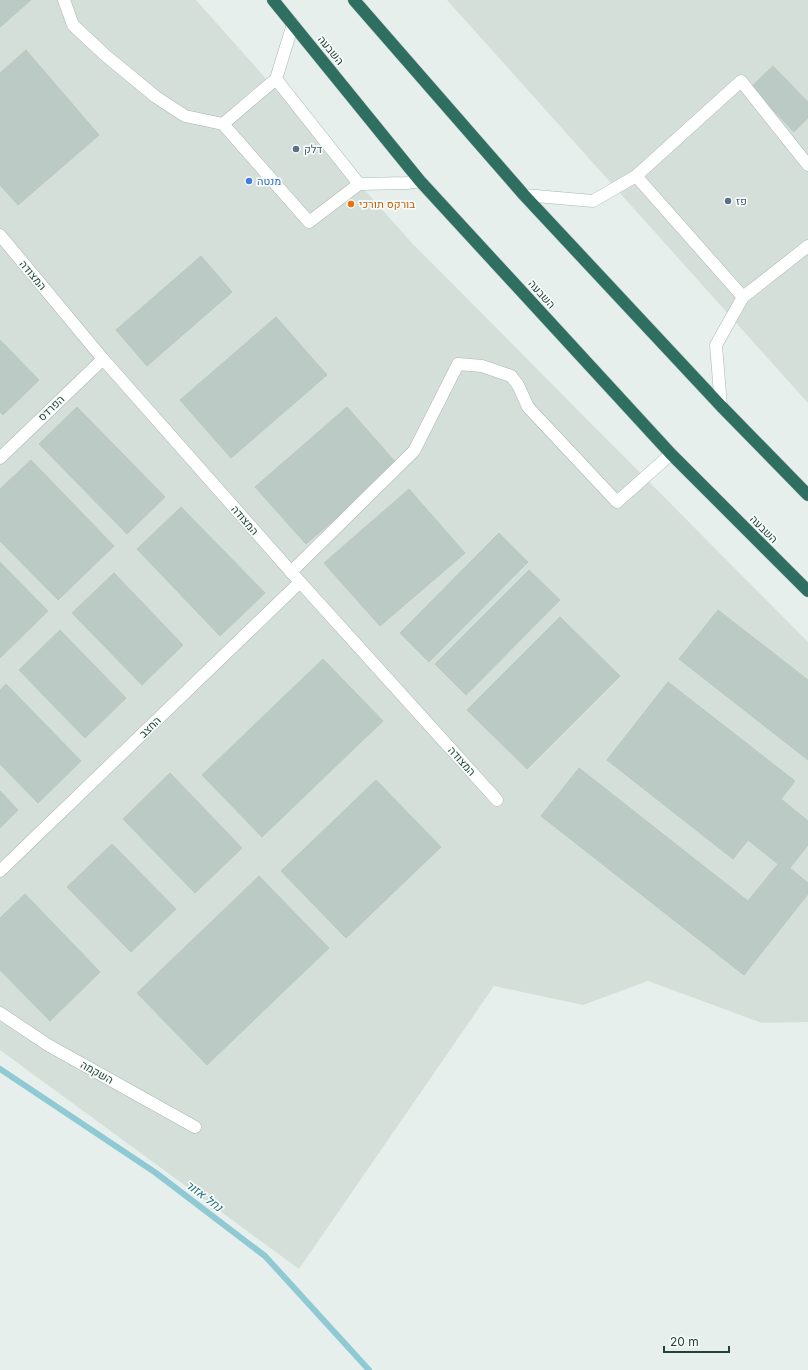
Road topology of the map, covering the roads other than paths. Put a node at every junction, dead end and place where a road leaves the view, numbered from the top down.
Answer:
1 (64, 0) edge
2 (273, 0) edge
3 (354, 0) edge
4 (293, 24) junction
5 (276, 79) junction
6 (223, 124) junction
7 (808, 165) edge
8 (636, 176) junction
9 (420, 181) junction
10 (359, 184) junction
11 (524, 195) junction
12 (0, 235) edge
13 (808, 246) edge
14 (743, 297) junction
15 (103, 359) junction
16 (721, 406) junction
17 (671, 454) junction
18 (0, 458) edge
19 (808, 495) edge
20 (291, 572) junction
21 (300, 582) junction
22 (808, 591) edge
23 (497, 800) dead end
24 (0, 871) edge
25 (0, 1013) edge
26 (195, 1127) dead end

1 - 6 street
2 - 4 highway, השבעה
3 - 11 highway
4 - 5 street
4 - 9 highway, השבעה
5 - 6 street
5 - 10 street
6 - 10 street
7 - 8 street
8 - 11 street
8 - 14 street
9 - 10 street
9 - 17 highway, השבעה
11 - 16 highway
12 - 15 street, המצודה
13 - 14 street
14 - 16 street
15 - 18 street, הפרדס
15 - 20 street, המצודה
16 - 19 highway
17 - 20 street
17 - 22 highway, השבעה
20 - 21 street, המצודה
21 - 23 street, המצודה
21 - 24 street, החצב
25 - 26 street, השקמה

